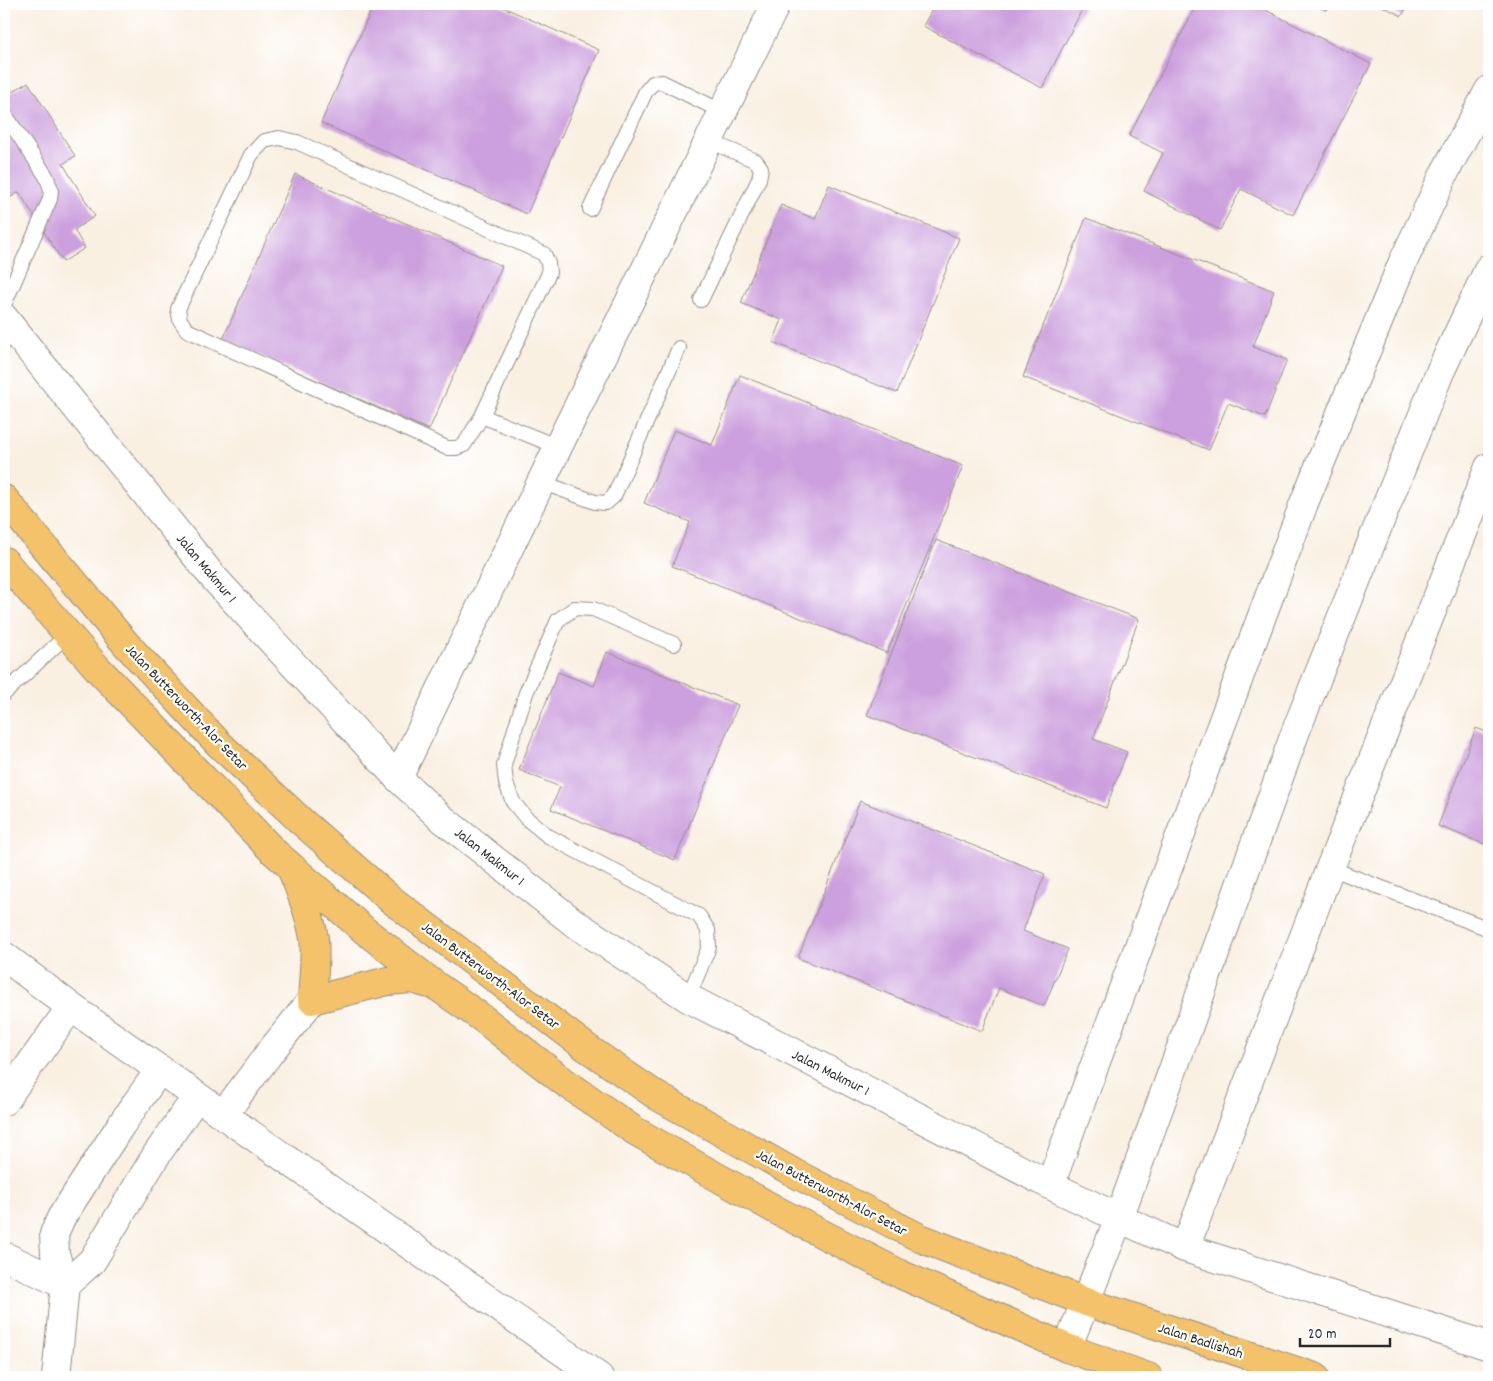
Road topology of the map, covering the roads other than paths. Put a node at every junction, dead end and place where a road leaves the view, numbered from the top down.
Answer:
1 (776, 4) edge
2 (1489, 90) edge
3 (723, 112) junction
4 (4, 113) edge
5 (709, 141) junction
6 (590, 209) dead end
7 (1489, 268) edge
8 (701, 300) dead end
9 (4, 305) edge
10 (4, 318) edge
11 (679, 348) dead end
12 (482, 416) junction
13 (558, 447) junction
14 (1489, 467) edge
15 (541, 482) junction
16 (4, 499) edge
17 (4, 561) edge
18 (68, 634) junction
19 (674, 644) dead end
20 (4, 694) edge
21 (398, 778) junction
22 (289, 864) junction
23 (1330, 868) junction
24 (1489, 929) edge
25 (4, 956) edge
26 (435, 985) junction
27 (688, 998) junction
28 (312, 1000) junction
29 (71, 1007) junction
30 (160, 1069) junction
31 (197, 1096) junction
32 (4, 1101) edge
33 (222, 1116) junction
34 (1050, 1185) junction
35 (1118, 1218) junction
36 (1185, 1248) junction
37 (4, 1256) edge
38 (65, 1285) junction
39 (1086, 1302) junction
40 (1489, 1346) edge
41 (1067, 1348) junction
42 (56, 1377) edge
43 (599, 1377) edge
44 (1148, 1377) edge
45 (1315, 1377) edge

1 - 3 street
2 - 34 street
3 - 5 street
3 - 6 lane
4 - 9 lane
5 - 8 lane
5 - 13 street
7 - 35 street
10 - 21 street, Jalan Makmur 1
11 - 15 lane
12 - 12 lane
12 - 13 lane
13 - 15 street
14 - 23 street
15 - 21 street
16 - 39 main road, Jalan Butterworth-Alor Setar
17 - 18 main road
18 - 20 lane
18 - 22 main road
19 - 27 lane
21 - 27 street, Jalan Makmur 1
22 - 26 main road
22 - 28 main road
23 - 24 lane
23 - 36 street
25 - 29 street
26 - 28 main road
26 - 41 main road
27 - 34 street, Jalan Makmur 1
28 - 33 street
29 - 30 street
29 - 32 street
30 - 31 street
30 - 38 street
31 - 33 street
31 - 38 street
33 - 43 street
34 - 35 street, Jalan Makmur 1
35 - 36 street, Jalan Makmur 1
35 - 39 street
36 - 40 street, Jalan Makmur 1
37 - 38 street
38 - 42 street
39 - 41 street
39 - 45 main road, Jalan Badlishah
41 - 44 main road

